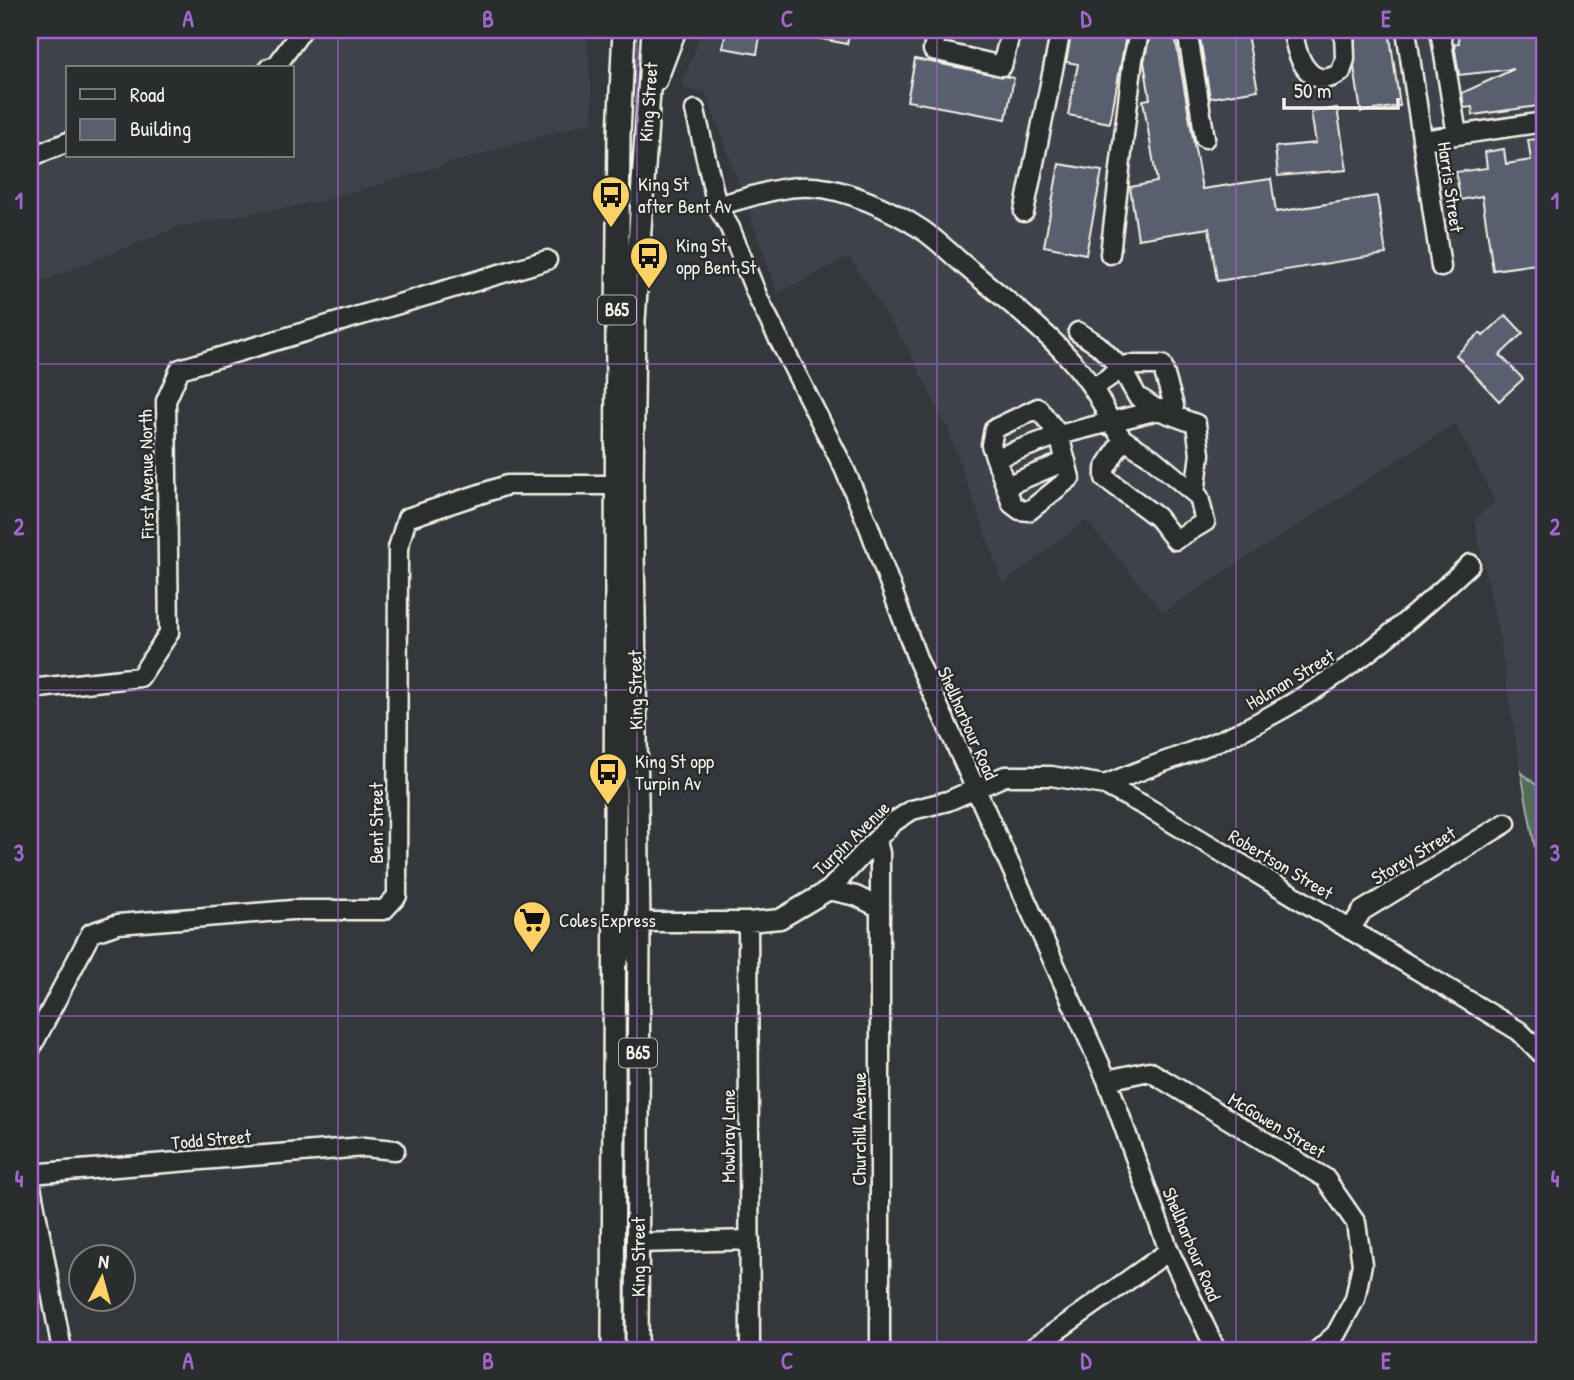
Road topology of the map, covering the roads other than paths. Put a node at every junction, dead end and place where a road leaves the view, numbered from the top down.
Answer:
1 (302, 30) edge
2 (624, 30) edge
3 (653, 30) edge
4 (675, 30) edge
5 (937, 30) edge
6 (1011, 30) edge
7 (1061, 30) edge
8 (1140, 30) edge
9 (1187, 30) edge
10 (1293, 30) edge
11 (1343, 30) edge
12 (1406, 30) edge
13 (1440, 30) edge
14 (274, 66) edge
15 (647, 103) junction
16 (695, 110) dead end
17 (1544, 121) edge
18 (1457, 135) junction
19 (1205, 138) dead end
20 (1423, 140) junction
21 (66, 143) edge
22 (30, 157) edge
23 (718, 206) junction
24 (1024, 212) dead end
25 (1111, 254) dead end
26 (547, 260) dead end
27 (1441, 267) dead end
28 (1078, 332) dead end
29 (1122, 369) junction
30 (1093, 388) junction
31 (1158, 410) junction
32 (1110, 422) junction
33 (1059, 435) junction
34 (1123, 439) junction
35 (996, 458) junction
36 (1066, 461) junction
37 (616, 485) junction
38 (1006, 486) junction
39 (1195, 494) junction
40 (1470, 565) dead end
41 (30, 689) edge
42 (1105, 785) junction
43 (975, 789) junction
44 (1506, 823) dead end
45 (877, 841) junction
46 (828, 890) junction
47 (880, 908) junction
48 (639, 922) junction
49 (748, 922) junction
50 (1350, 930) junction
51 (617, 964) junction
52 (30, 1050) edge
53 (1544, 1056) edge
54 (1107, 1080) junction
55 (395, 1150) dead end
56 (30, 1174) edge
57 (30, 1181) edge
58 (750, 1240) junction
59 (646, 1243) junction
60 (1169, 1251) junction
61 (635, 1348) edge
62 (62, 1350) edge
63 (613, 1350) edge
64 (750, 1350) edge
65 (880, 1350) edge
66 (1030, 1350) edge
67 (1216, 1350) edge
68 (1318, 1350) edge

1 - 14 street
2 - 37 main road, King Street / B65
3 - 15 main road, King Street / B65
4 - 15 main road
5 - 6 street
7 - 24 street
8 - 25 street
9 - 19 street
10 - 11 street
12 - 20 street, Harris Street
13 - 18 street
15 - 48 main road, King Street / B65
16 - 23 street, Shellharbour Road
17 - 18 street
18 - 20 street
20 - 27 street, Harris Street
21 - 22 street
23 - 30 street
23 - 43 street, Shellharbour Road
26 - 41 street, First Avenue North
28 - 29 street
29 - 30 street
29 - 31 street
29 - 31 street
30 - 32 street
31 - 32 street
31 - 39 street
32 - 33 street
32 - 34 street
33 - 35 street
33 - 35 street
33 - 36 street
34 - 39 street
34 - 39 street
35 - 38 street
36 - 38 street
36 - 38 street
37 - 51 main road, King Street / B65
37 - 52 street, Bent Street
40 - 42 street, Holman Street
42 - 43 street, Robertson Street
42 - 50 street, Robertson Street
43 - 45 street, Turpin Avenue
43 - 54 street, Shellharbour Road
44 - 50 street, Storey Street
45 - 46 street, Turpin Avenue
45 - 47 street, Churchill Avenue
46 - 47 street
46 - 49 street, Turpin Avenue
47 - 65 street, Churchill Avenue
48 - 49 street, Turpin Avenue
48 - 51 street
48 - 59 main road, King Street / B65
49 - 58 street, Mowbray Lane
50 - 53 street, Robertson Street
51 - 63 main road, King Street / B65
54 - 60 street, Shellharbour Road
54 - 68 street, McGowen Street
55 - 56 street, Todd Street
57 - 62 street
58 - 59 street
58 - 64 street, Mowbray Lane
59 - 61 main road, King Street / B65
60 - 66 street
60 - 67 street, Shellharbour Road

